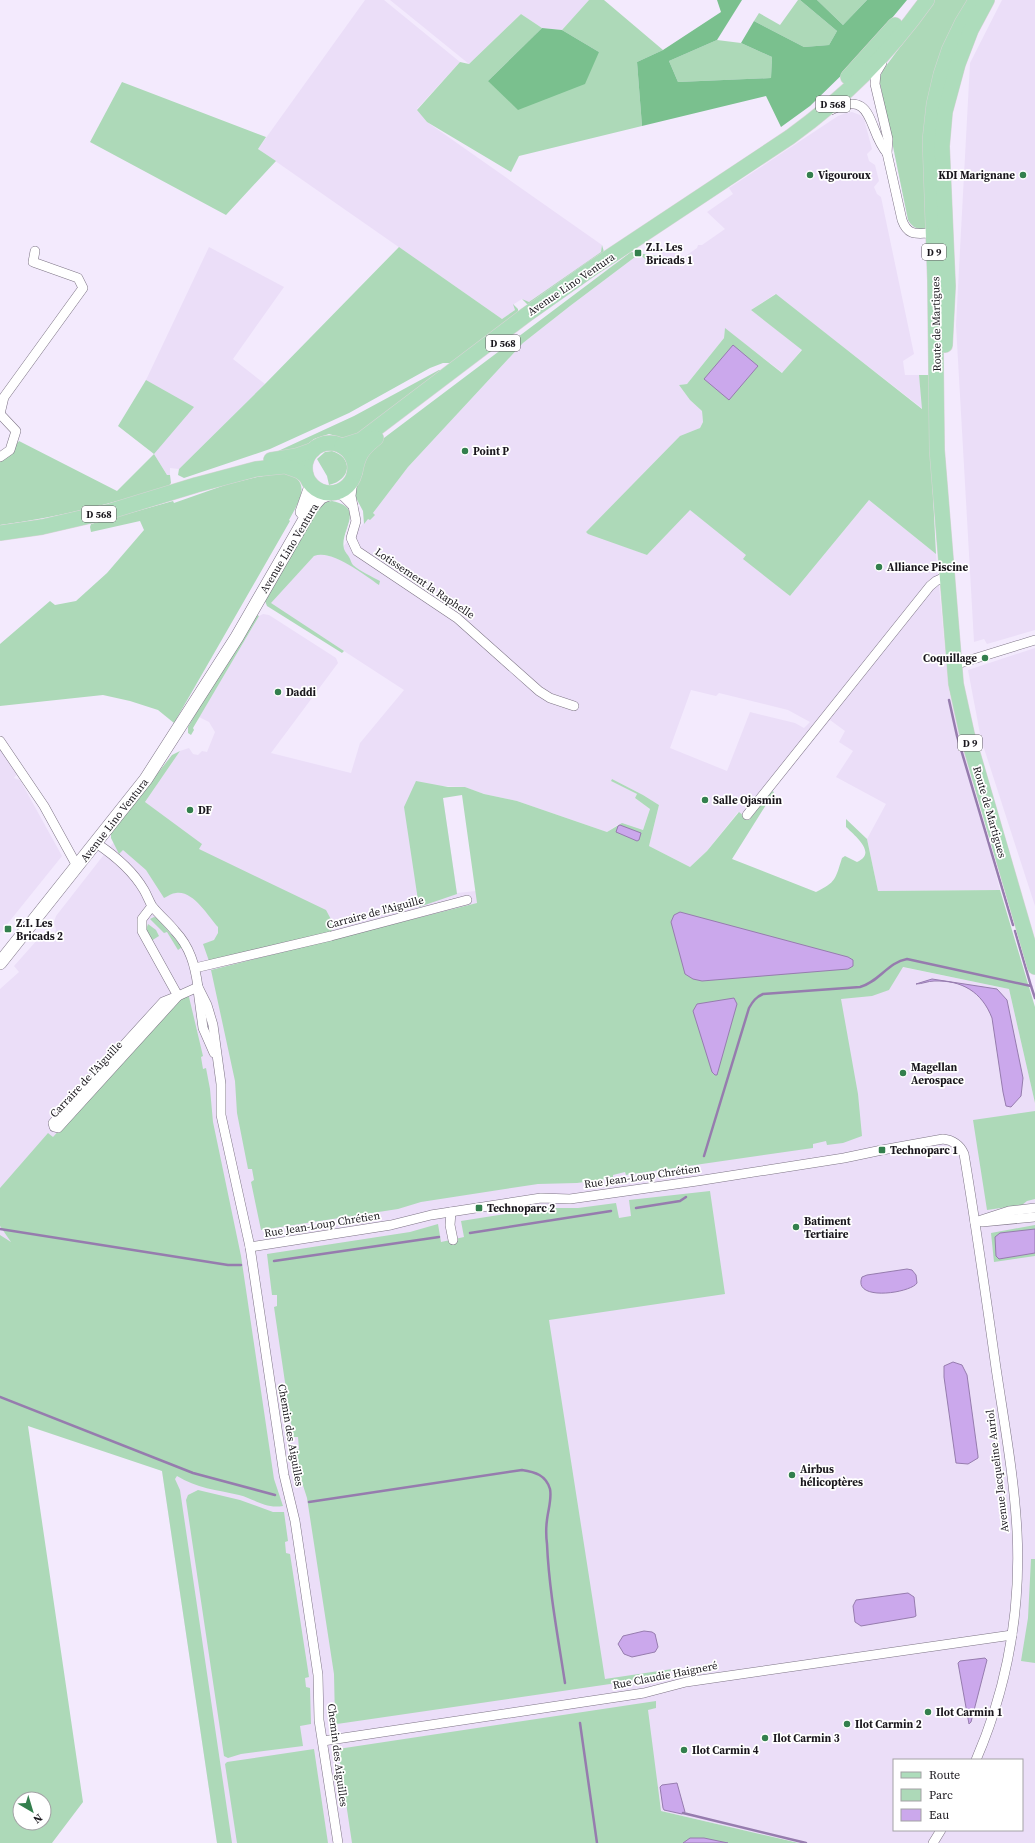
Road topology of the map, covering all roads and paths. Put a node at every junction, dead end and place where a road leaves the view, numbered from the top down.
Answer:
1 (916, 0) edge
2 (927, 0) edge
3 (976, 0) edge
4 (987, 0) edge
5 (899, 37) junction
6 (817, 117) junction
7 (887, 153) junction
8 (717, 184) junction
9 (934, 233) junction
10 (947, 250) junction
11 (35, 251) dead end
12 (618, 252) junction
13 (342, 446) junction
14 (313, 450) junction
15 (0, 457) edge
16 (354, 476) junction
17 (308, 481) junction
18 (196, 485) junction
19 (332, 493) junction
20 (354, 507) junction
21 (943, 512) junction
22 (0, 533) edge
23 (948, 576) junction
24 (1035, 640) edge
25 (954, 665) junction
26 (216, 668) junction
27 (574, 706) dead end
28 (0, 741) edge
29 (747, 815) dead end
30 (96, 843) junction
31 (77, 866) junction
32 (467, 900) dead end
33 (152, 906) junction
34 (0, 963) edge
35 (1035, 966) edge
36 (195, 968) junction
37 (198, 986) junction
38 (178, 996) junction
39 (1035, 1208) edge
40 (451, 1212) junction
41 (1035, 1217) edge
42 (975, 1222) junction
43 (452, 1240) dead end
44 (250, 1247) junction
45 (1012, 1634) junction
46 (323, 1741) junction
47 (976, 1759) edge
48 (940, 1831) edge
49 (338, 1843) edge
50 (933, 1843) edge

1 - 8 main road, D 568
2 - 5 main road, D 568
3 - 9 main road, Route de Martigues / D 9
4 - 10 main road, Route de Martigues / D 9
5 - 6 main road, D 568
5 - 7 street
6 - 7 street
6 - 8 main road, D 568
7 - 9 street
8 - 12 main road, D 568
9 - 10 street
9 - 21 main road, Route de Martigues / D 9
10 - 21 main road, Route de Martigues / D 9
11 - 15 street
12 - 13 main road, Avenue Lino Ventura / D 568
12 - 16 main road, Avenue Lino Ventura / D 568
13 - 14 main road
13 - 16 main road
14 - 17 main road
14 - 18 main road
16 - 19 main road
16 - 20 street, Lotissement la Raphelle
17 - 18 main road
17 - 19 main road
17 - 26 main road, Avenue Lino Ventura
18 - 22 main road, D 568
19 - 20 street
19 - 26 main road, Avenue Lino Ventura
20 - 27 street, Lotissement la Raphelle
21 - 23 main road, Route de Martigues / D 9
23 - 25 main road, Route de Martigues / D 9
23 - 29 street
24 - 25 street
25 - 35 main road, Route de Martigues / D 9
26 - 30 main road, Avenue Lino Ventura
28 - 31 street
30 - 31 main road, Avenue Lino Ventura
30 - 33 street
31 - 34 main road, Avenue Lino Ventura
32 - 36 street, Carraire de l'Aiguille
33 - 36 street
33 - 38 street
36 - 37 street
37 - 38 street, Carraire de l'Aiguille
37 - 44 street, Chemin des Aiguilles
38 - 38 street, Carraire de l'Aiguille
39 - 42 street
40 - 42 street, Rue Jean-Loup Chrétien
40 - 43 street
40 - 44 street, Rue Jean-Loup Chrétien
41 - 42 street
42 - 45 street, Avenue Jacqueline Auriol
44 - 46 street, Chemin des Aiguilles
45 - 46 street, Rue Claudie Haigneré
45 - 47 street, Avenue Jacqueline Auriol
46 - 49 street, Chemin des Aiguilles
48 - 50 street

